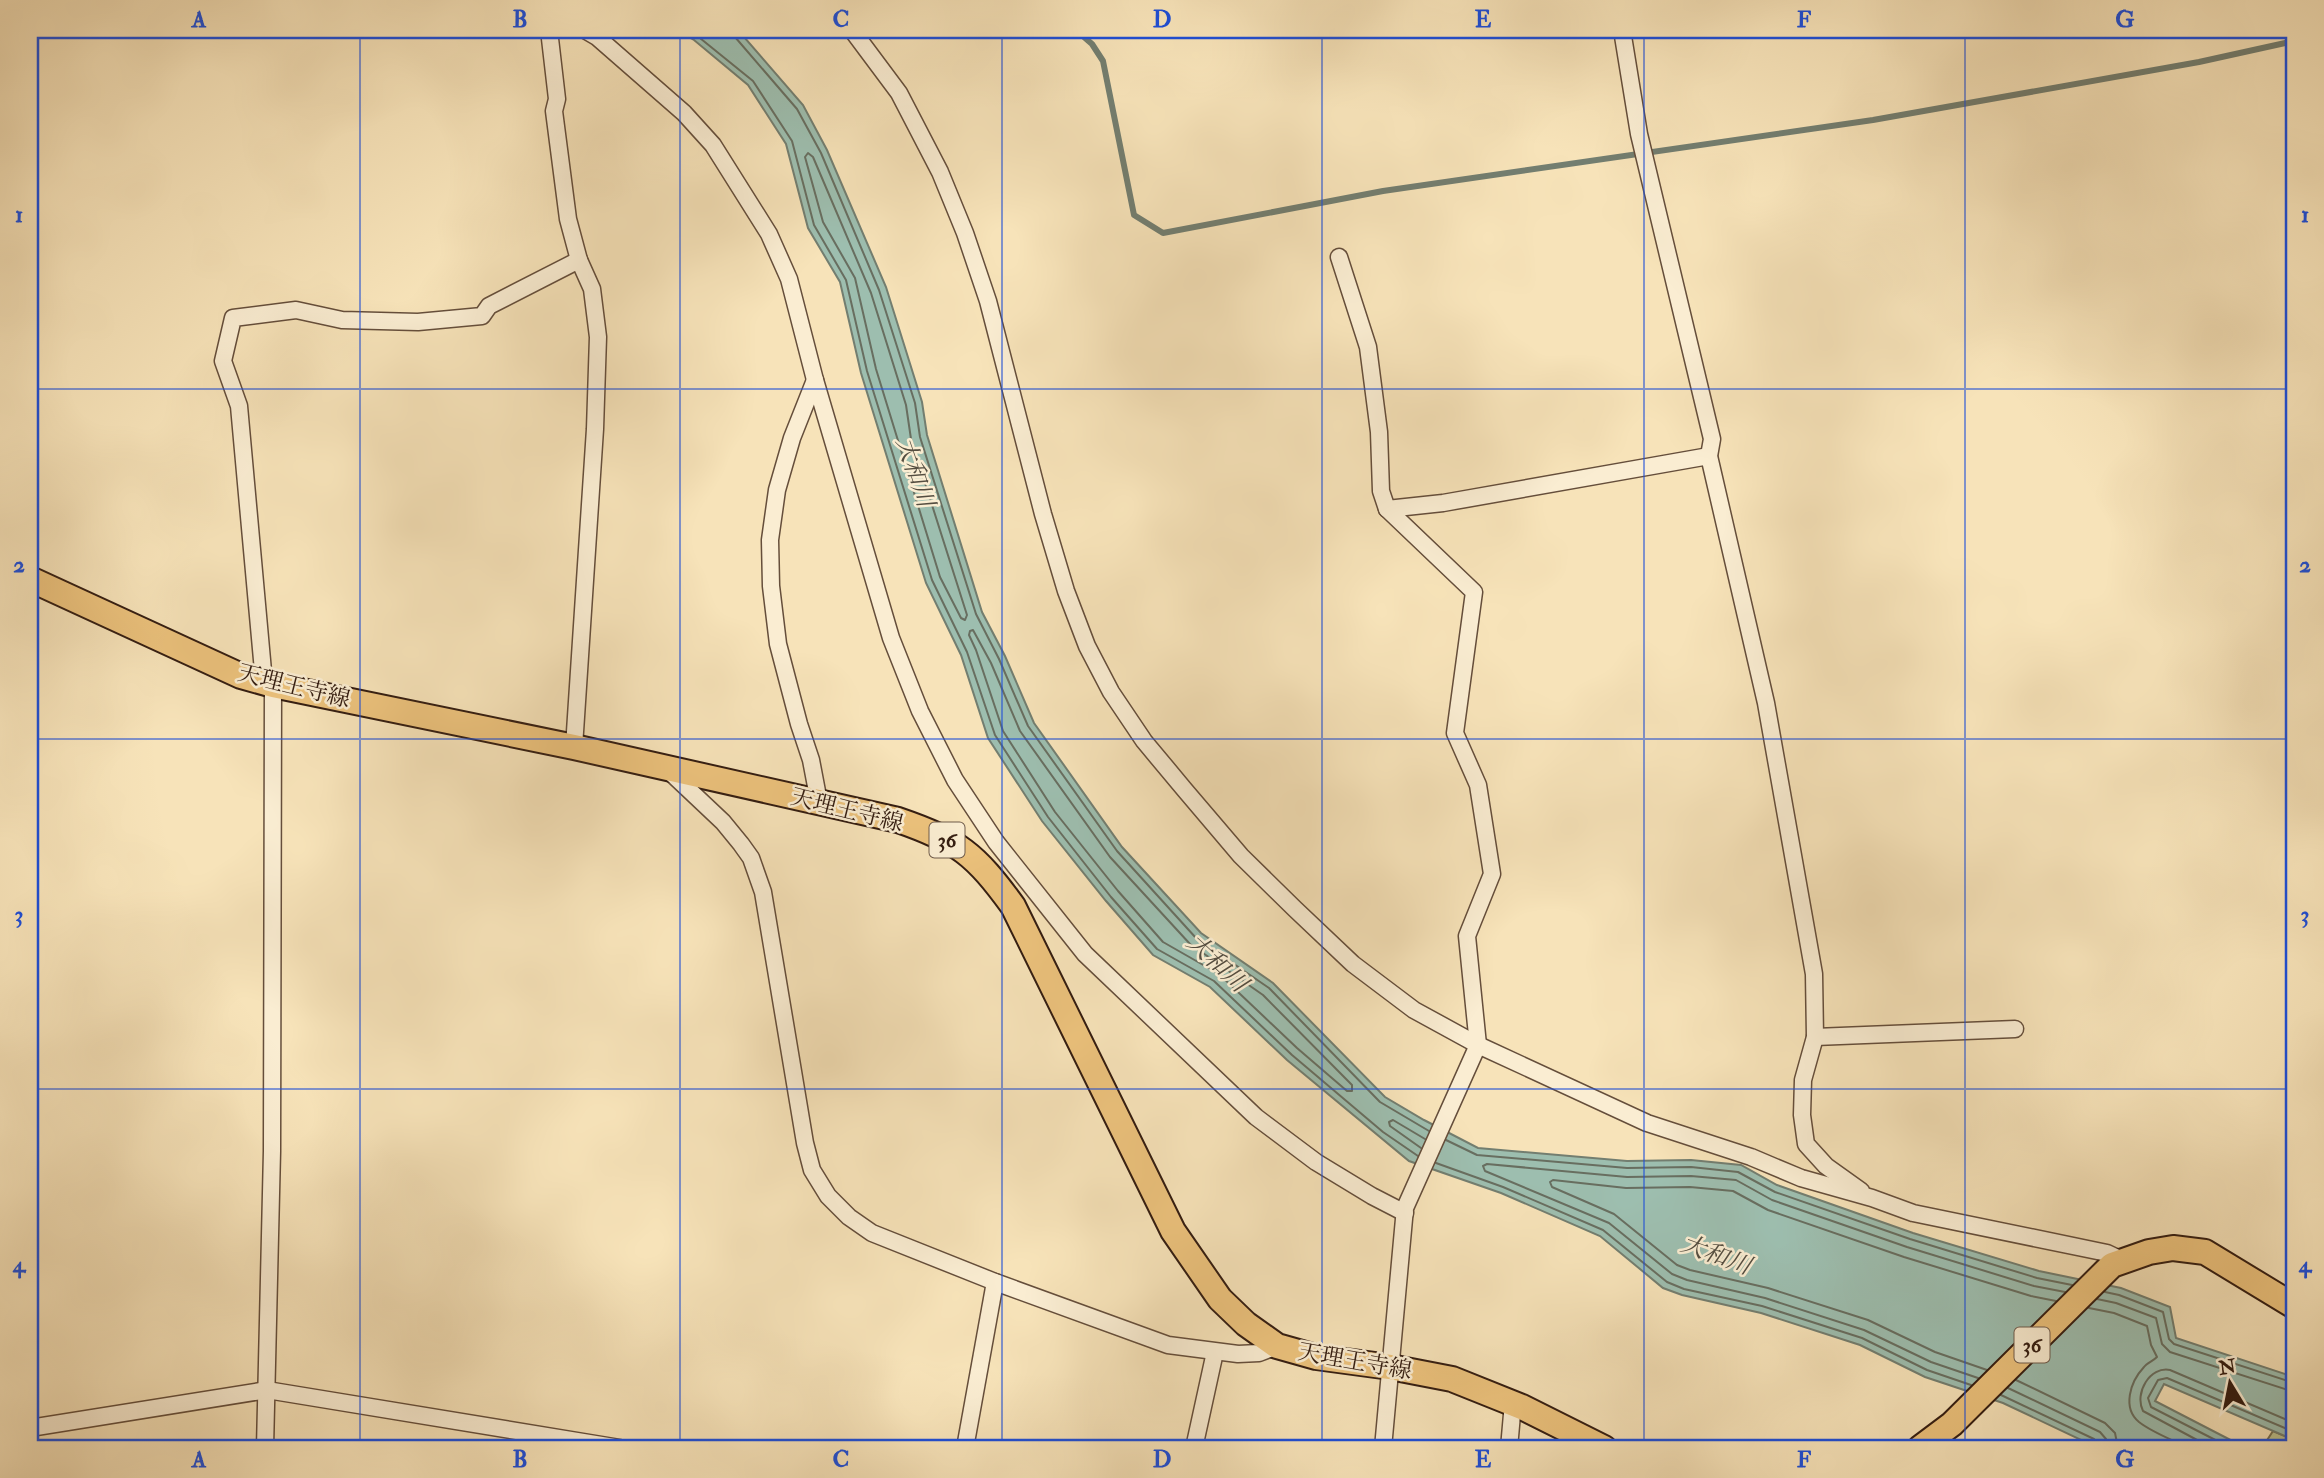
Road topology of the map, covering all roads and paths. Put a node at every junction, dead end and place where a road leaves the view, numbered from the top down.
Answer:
1 (549, 30) edge
2 (585, 30) edge
3 (852, 30) edge
4 (1622, 30) edge
5 (1339, 257) dead end
6 (579, 260) junction
7 (815, 380) junction
8 (1709, 456) junction
9 (1387, 509) junction
10 (30, 579) edge
11 (268, 683) junction
12 (574, 747) junction
13 (665, 767) junction
14 (818, 802) junction
15 (2015, 1029) dead end
16 (1815, 1037) junction
17 (1477, 1048) junction
18 (1872, 1198) junction
19 (1405, 1211) junction
20 (2117, 1263) junction
21 (995, 1282) junction
22 (2294, 1306) edge
23 (1278, 1346) junction
24 (1215, 1352) junction
25 (1390, 1367) junction
26 (267, 1390) junction
27 (1513, 1404) junction
28 (30, 1428) edge
29 (265, 1448) edge
30 (620, 1448) edge
31 (965, 1448) edge
32 (1194, 1448) edge
33 (1383, 1448) edge
34 (1509, 1448) edge
35 (1604, 1448) edge
36 (1920, 1448) edge

1 - 6 street
2 - 7 street
3 - 17 street
4 - 8 street
5 - 9 street
6 - 11 street
6 - 12 street
7 - 14 street
7 - 19 street
8 - 9 street
8 - 16 street
9 - 17 street
10 - 11 main road, 天理王寺線 / 36
11 - 12 main road, 天理王寺線 / 36
11 - 26 street
12 - 13 main road, 天理王寺線 / 36
13 - 14 main road, 天理王寺線 / 36
13 - 21 street
14 - 23 main road, 天理王寺線 / 36
15 - 16 street
16 - 18 street
17 - 18 street
17 - 19 street
18 - 20 street
19 - 25 street
20 - 22 main road, 36
20 - 36 main road, 36
21 - 24 street
21 - 31 street
23 - 24 street
23 - 25 main road, 天理王寺線 / 36
24 - 32 street
25 - 27 main road, 天理王寺線 / 36
25 - 33 street
26 - 28 street
26 - 29 street
26 - 30 street
27 - 34 street
27 - 35 main road, 天理王寺線 / 36

